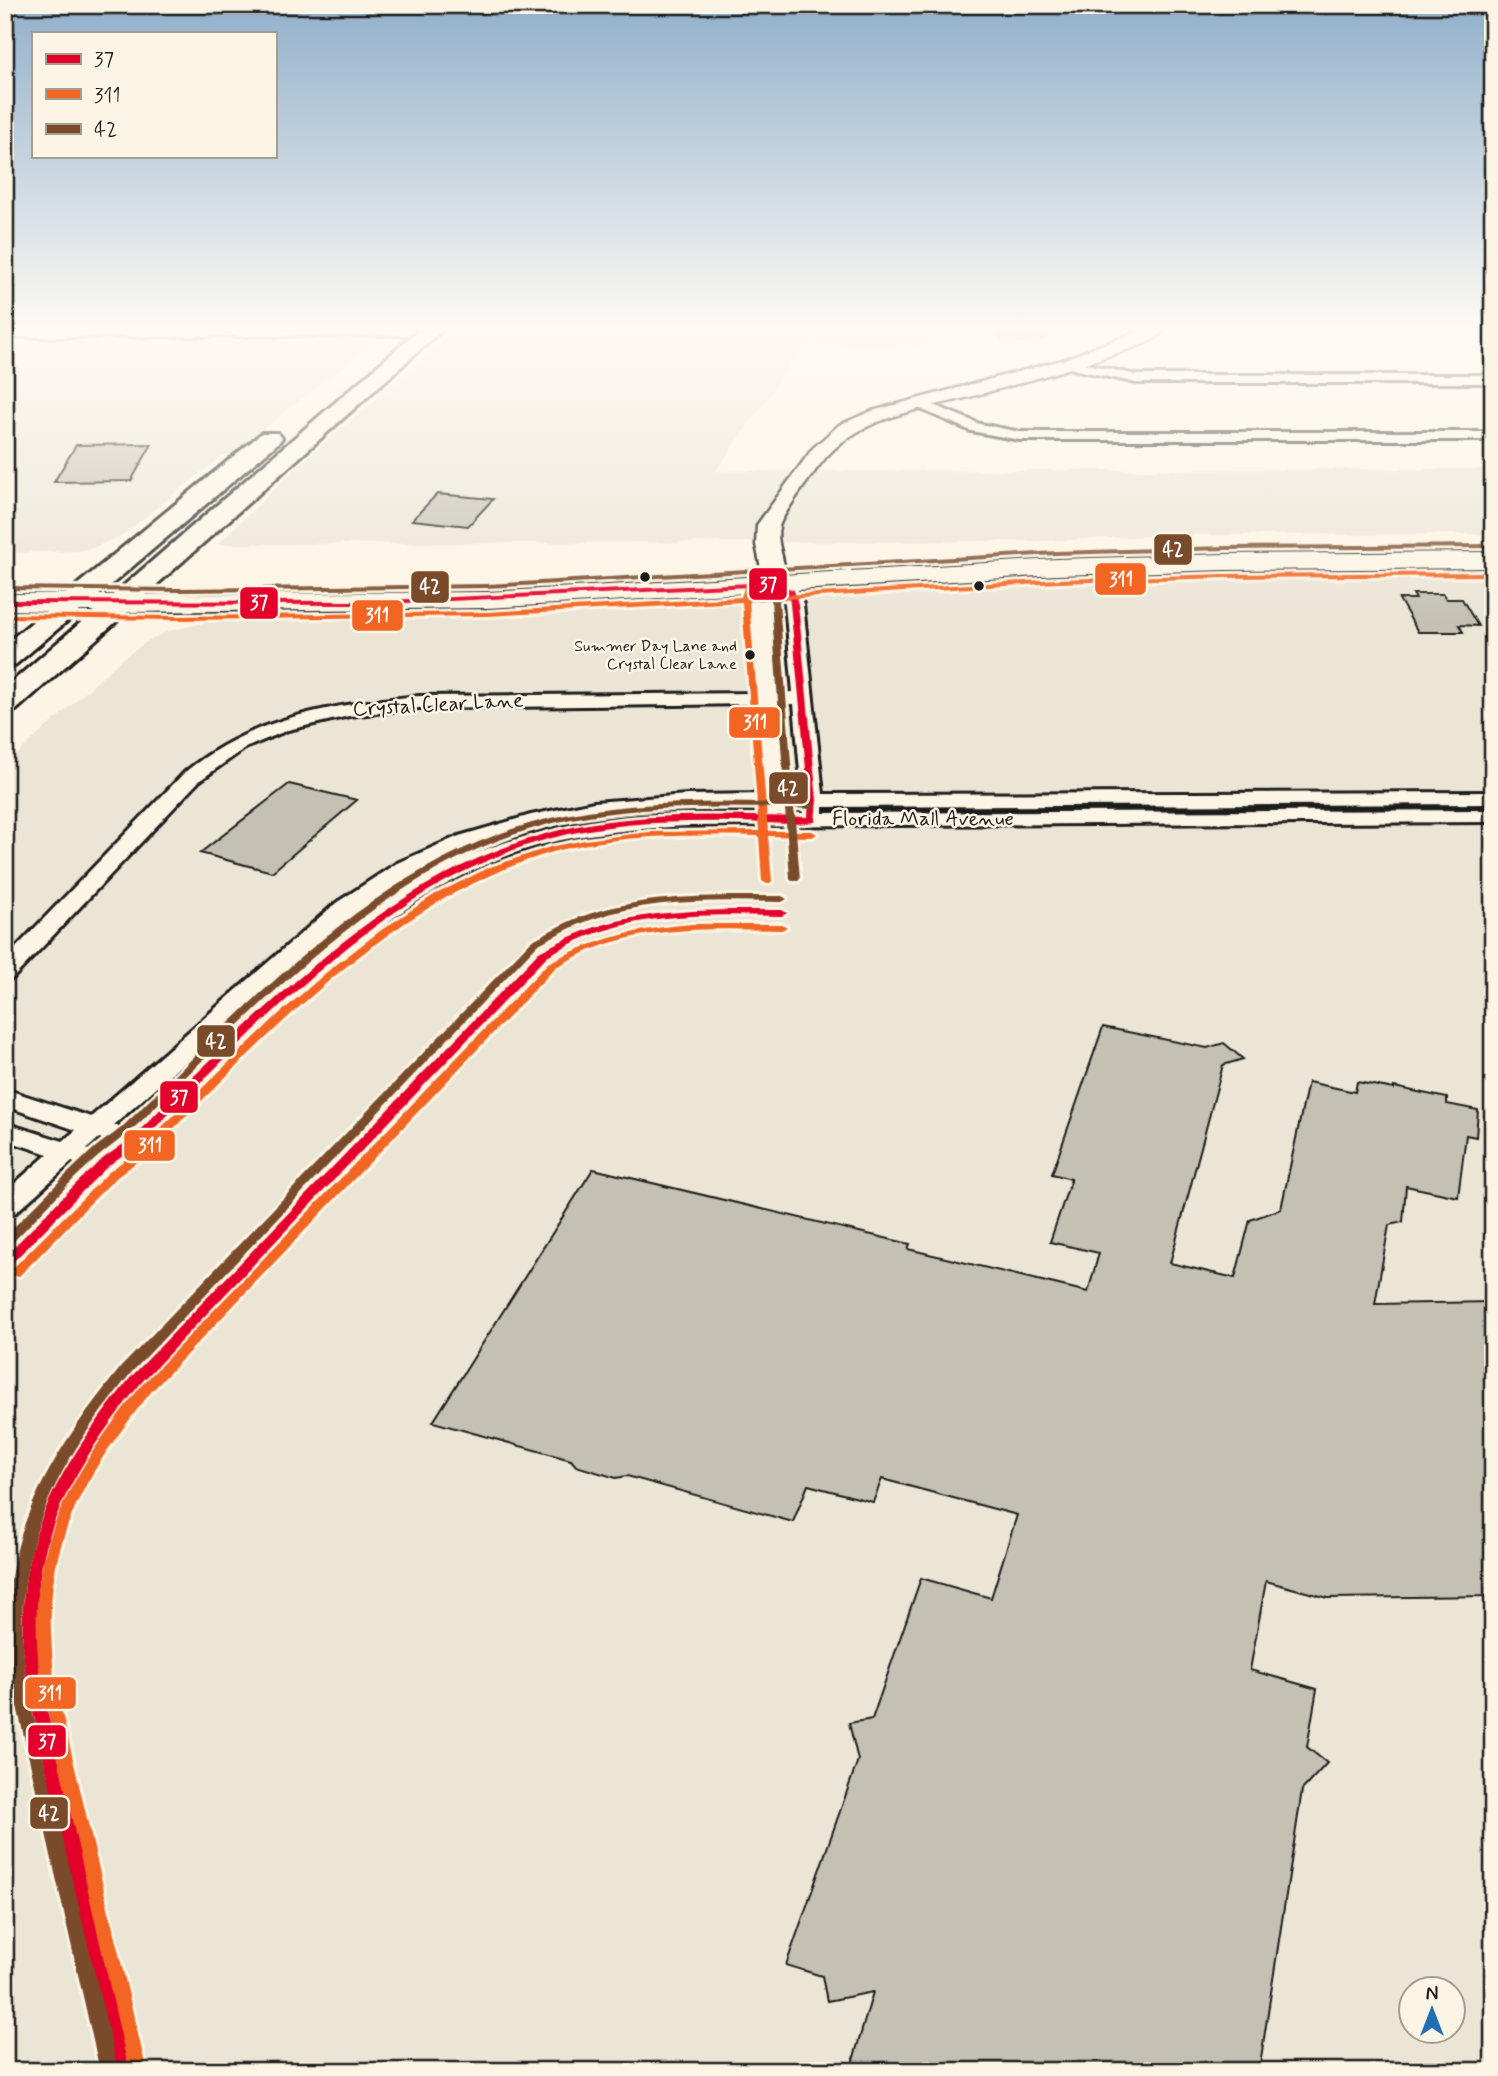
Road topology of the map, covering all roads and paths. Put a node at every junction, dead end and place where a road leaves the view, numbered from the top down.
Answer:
1 (285, 427) edge
2 (315, 427) edge
3 (851, 427) edge
4 (973, 427) edge
5 (1493, 436) edge
6 (1493, 544) edge
7 (1129, 556) junction
8 (1493, 560) edge
9 (773, 576) junction
10 (5, 583) edge
11 (94, 584) junction
12 (140, 585) junction
13 (5, 602) edge
14 (70, 604) junction
15 (117, 604) junction
16 (5, 659) edge
17 (768, 698) junction
18 (804, 698) junction
19 (5, 704) edge
20 (1493, 798) edge
21 (777, 810) junction
22 (813, 810) junction
23 (1493, 816) edge
24 (5, 973) edge
25 (5, 1097) edge
26 (95, 1128) junction
27 (5, 1131) edge
28 (134, 1141) junction
29 (67, 1152) junction
30 (104, 1164) junction
31 (5, 1208) edge
32 (5, 1263) edge

1 - 11 main road
2 - 12 main road
3 - 9 street
4 - 5 street
6 - 7 main road
7 - 8 main road
7 - 9 main road
9 - 12 main road
9 - 15 main road
9 - 17 street
9 - 18 street
10 - 11 main road
11 - 12 main road
11 - 14 main road
12 - 15 main road
13 - 14 main road
14 - 15 main road
14 - 16 main road
15 - 19 main road
17 - 18 street, Crystal Clear Lane
17 - 21 street
17 - 24 street, Crystal Clear Lane
18 - 22 street
20 - 22 street, Florida Mall Avenue
21 - 22 street, Florida Mall Avenue
21 - 26 street, Florida Mall Avenue
21 - 28 street, Florida Mall Avenue
22 - 23 street, Florida Mall Avenue
25 - 26 street
26 - 28 street
26 - 29 street, Florida Mall Avenue
27 - 29 street
28 - 30 street, Florida Mall Avenue
29 - 30 street
29 - 31 street, Florida Mall Avenue
30 - 32 street, Florida Mall Avenue

